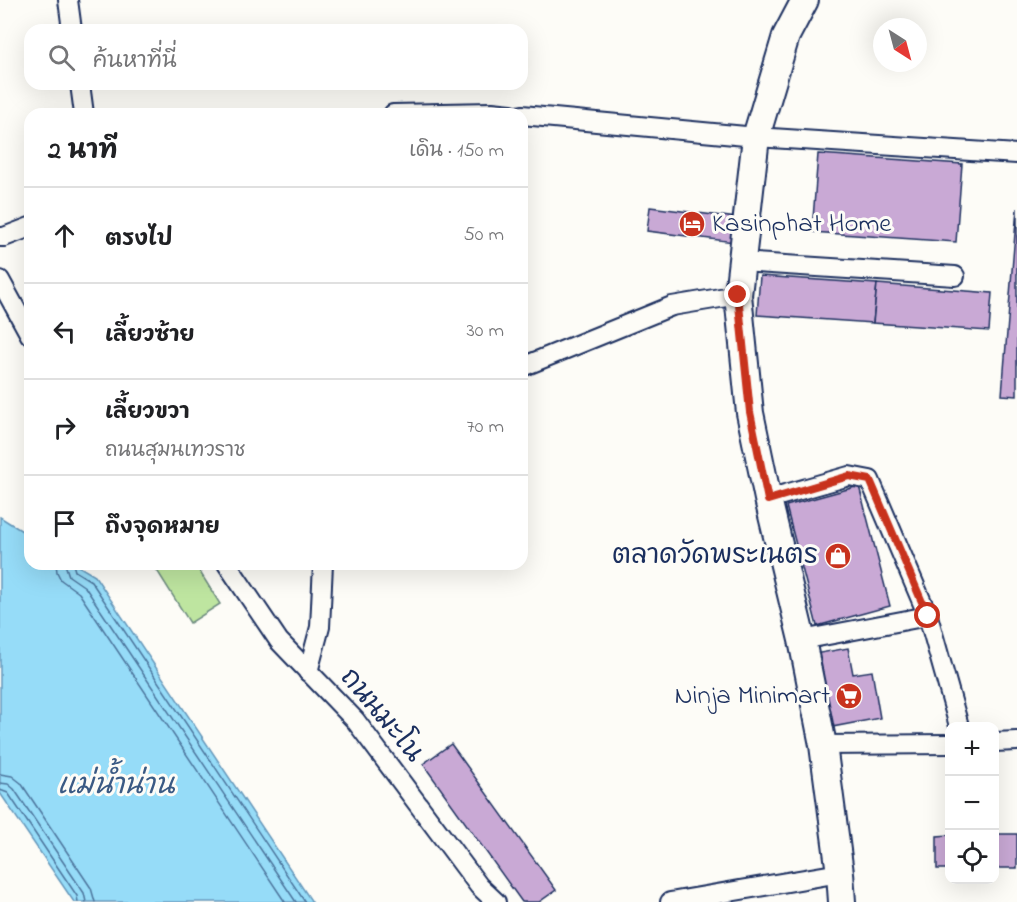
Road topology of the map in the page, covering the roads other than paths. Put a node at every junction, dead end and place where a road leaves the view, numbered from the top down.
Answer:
1 (68, 0) edge
2 (805, 0) edge
3 (71, 24) edge
4 (81, 90) edge
5 (83, 108) edge
6 (528, 116) edge
7 (756, 137) junction
8 (1017, 154) edge
9 (24, 229) edge
10 (0, 237) edge
11 (741, 262) junction
12 (955, 276) dead end
13 (0, 280) edge
14 (738, 295) junction
15 (24, 324) edge
16 (528, 365) edge
17 (768, 500) junction
18 (231, 570) edge
19 (323, 570) edge
20 (928, 616) junction
21 (802, 640) junction
22 (308, 672) junction
23 (959, 722) edge
24 (1017, 741) edge
25 (999, 742) edge
26 (945, 744) edge
27 (823, 745) junction
28 (840, 873) junction
29 (496, 902) edge
30 (670, 902) edge
31 (842, 902) edge

1 - 3 street
2 - 7 street
4 - 5 street
6 - 7 street
7 - 8 street
7 - 11 street
9 - 10 street
11 - 12 street
11 - 14 street
13 - 15 street
14 - 16 street
14 - 17 street
17 - 20 street
17 - 21 street
18 - 22 street, ถนนมะโน
19 - 22 street
20 - 21 street
20 - 23 street
21 - 27 street
22 - 29 street, ถนนมะโน
24 - 25 street
26 - 27 street
27 - 28 street
28 - 30 street
28 - 31 street

